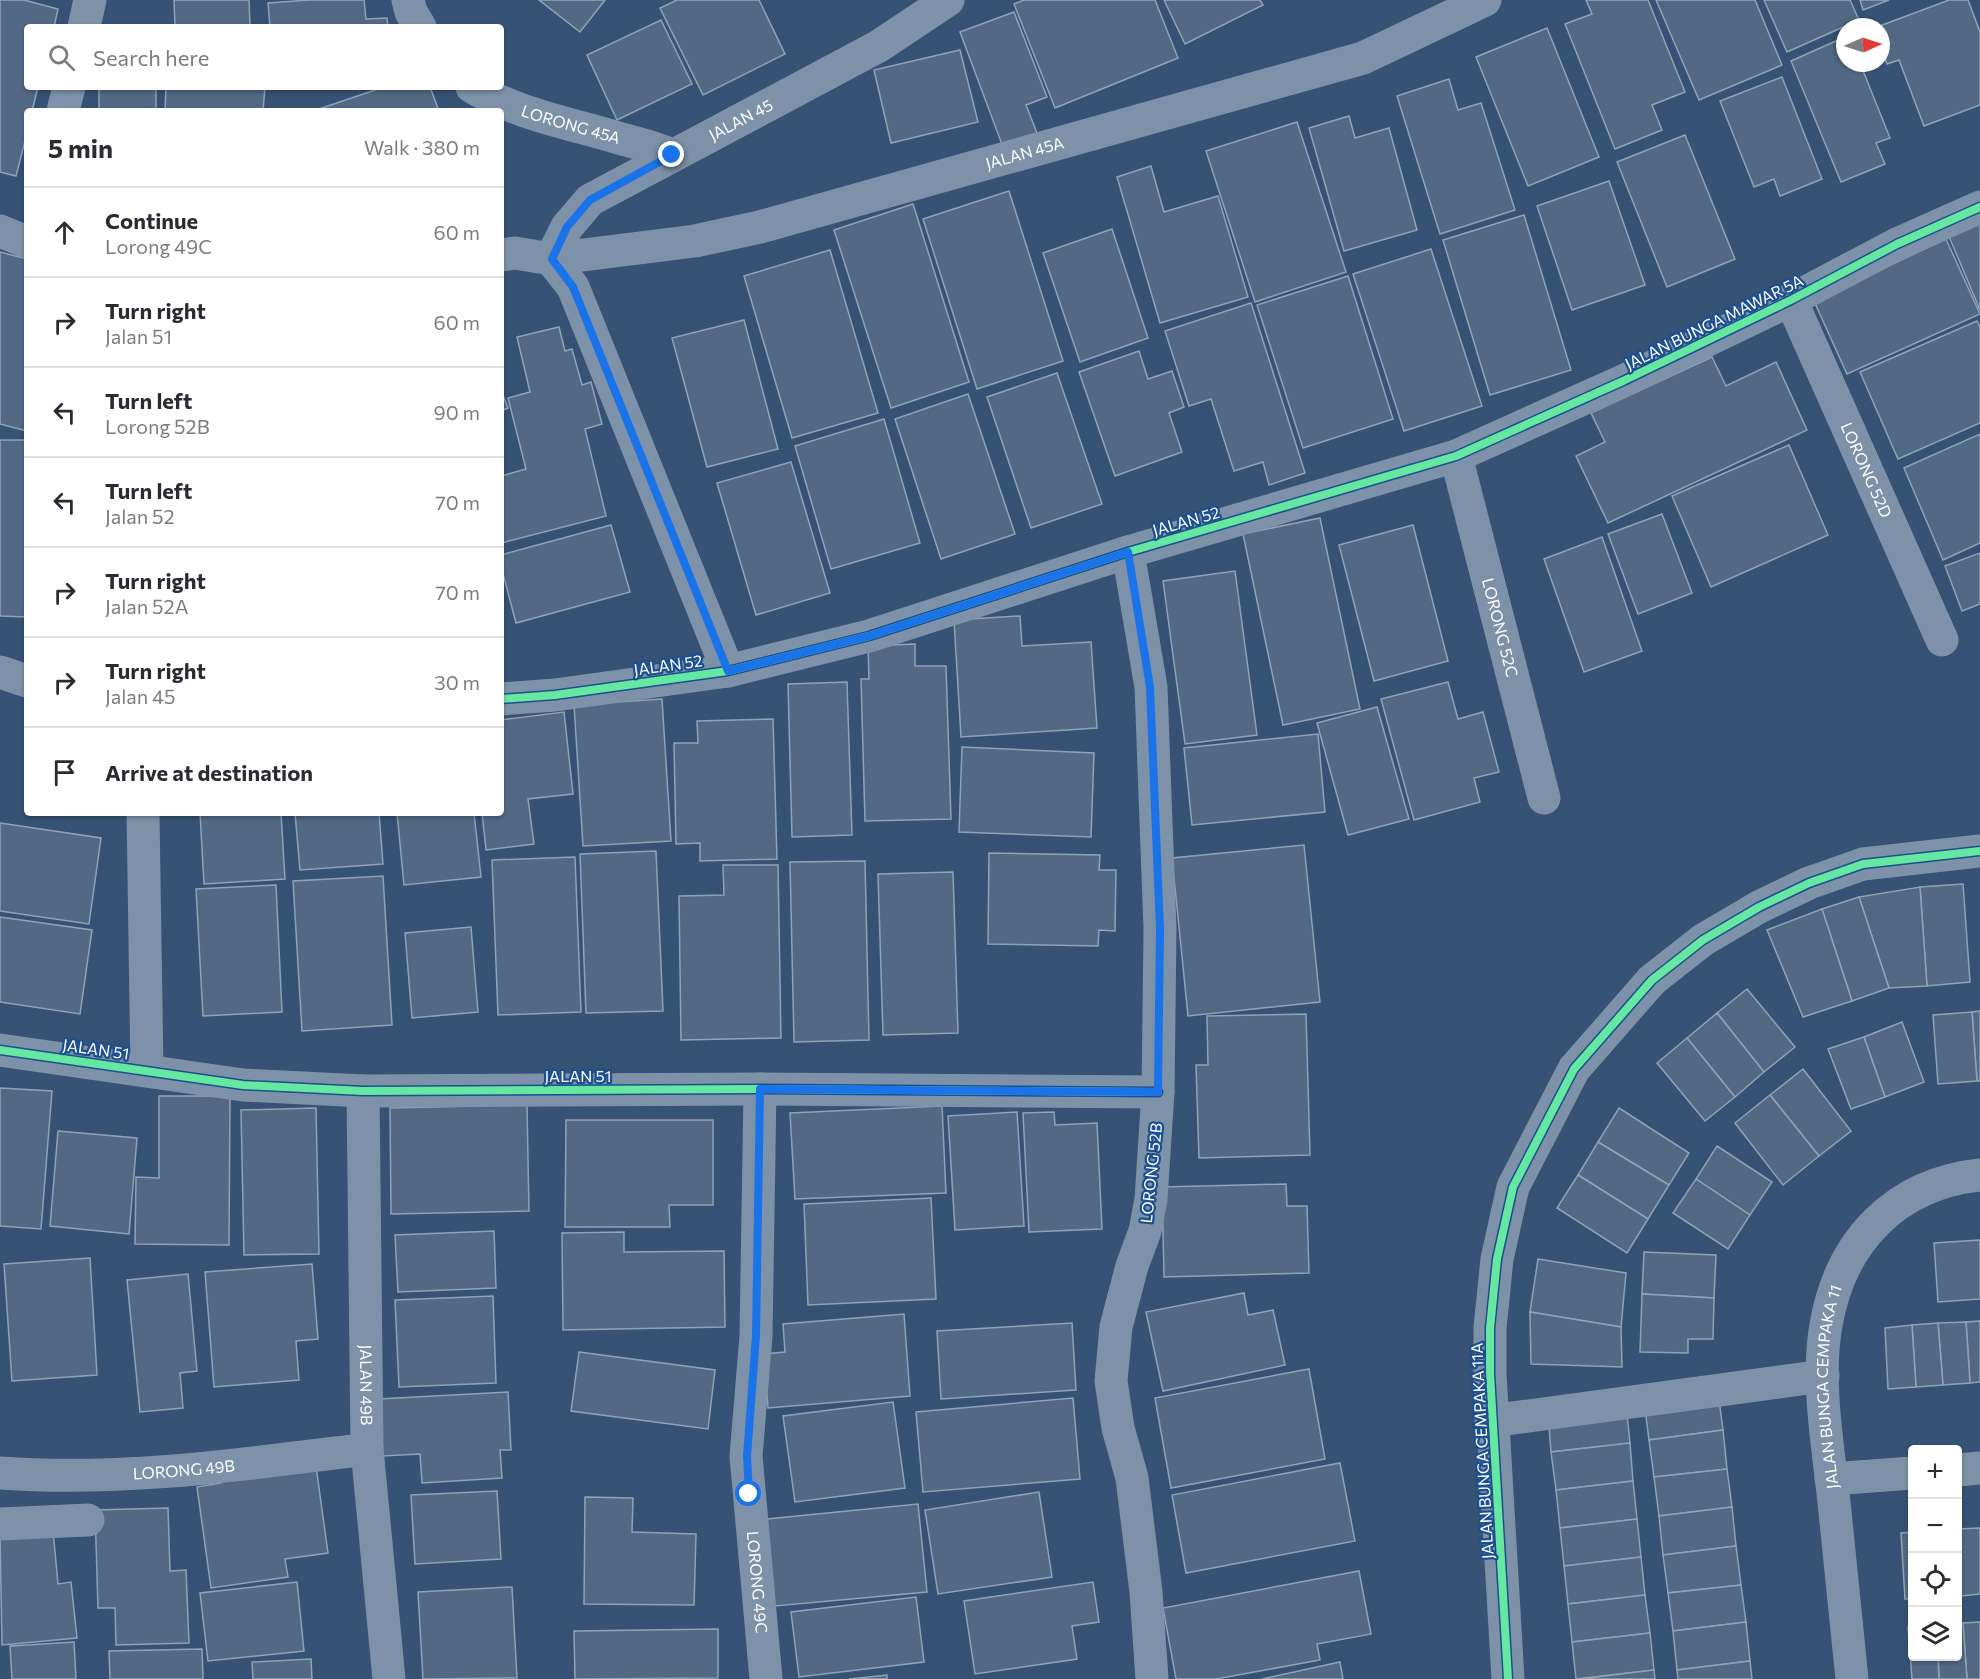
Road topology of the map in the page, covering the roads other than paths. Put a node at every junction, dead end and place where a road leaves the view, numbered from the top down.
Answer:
1 (90, 0) edge
2 (408, 0) edge
3 (948, 0) edge
4 (1485, 0) edge
5 (85, 24) edge
6 (418, 24) edge
7 (68, 90) edge
8 (477, 90) edge
9 (64, 108) edge
10 (672, 155) junction
11 (1980, 207) edge
12 (0, 231) edge
13 (24, 241) edge
14 (504, 255) edge
15 (552, 259) junction
16 (1791, 300) junction
17 (1456, 456) junction
18 (1128, 552) junction
19 (1942, 639) dead end
20 (728, 671) junction
21 (0, 672) edge
22 (24, 680) edge
23 (504, 699) edge
24 (1544, 798) dead end
25 (143, 816) edge
26 (1980, 851) edge
27 (0, 1050) edge
28 (147, 1069) junction
29 (760, 1089) junction
30 (363, 1090) junction
31 (1158, 1092) junction
32 (1980, 1175) edge
33 (1823, 1376) junction
34 (1491, 1421) junction
35 (367, 1449) junction
36 (1980, 1468) edge
37 (1962, 1470) edge
38 (0, 1473) edge
39 (1908, 1473) edge
40 (1831, 1479) junction
41 (88, 1520) dead end
42 (0, 1524) edge
43 (389, 1679) edge
44 (766, 1679) edge
45 (1152, 1679) edge
46 (1508, 1679) edge
47 (1852, 1679) edge

1 - 5 street
2 - 6 street
3 - 10 street, JALAN 45
4 - 15 street, JALAN 45A
7 - 9 street
8 - 10 street, LORONG 45A
10 - 15 street, JALAN 45
11 - 16 street, JALAN BUNGA MAWAR 5A
12 - 13 street
14 - 15 street, JALAN 45A
15 - 20 street
16 - 17 street, JALAN BUNGA MAWAR 5A
16 - 19 street, LORONG 52D
17 - 18 street, JALAN 52
17 - 24 street, LORONG 52C
18 - 20 street, JALAN 52
18 - 31 street, LORONG 52B
20 - 23 street, JALAN 52
21 - 22 street
25 - 28 street
26 - 34 street, JALAN BUNGA CEMPAKA 11A
27 - 28 street, JALAN 51
28 - 30 street, JALAN 51
29 - 30 street, JALAN 51
29 - 31 street, JALAN 51
29 - 44 street, LORONG 49C
30 - 35 street, JALAN 49B
31 - 45 street, LORONG 52B
32 - 33 street, JALAN BUNGA CEMPAKA 11
33 - 34 street
33 - 40 street, JALAN BUNGA CEMPAKA 11
34 - 46 street, JALAN BUNGA CEMPAKA 11A
35 - 38 street, LORONG 49B
35 - 43 street, JALAN 49B
36 - 37 street
39 - 40 street
40 - 47 street, JALAN BUNGA CEMPAKA 11
41 - 42 street

